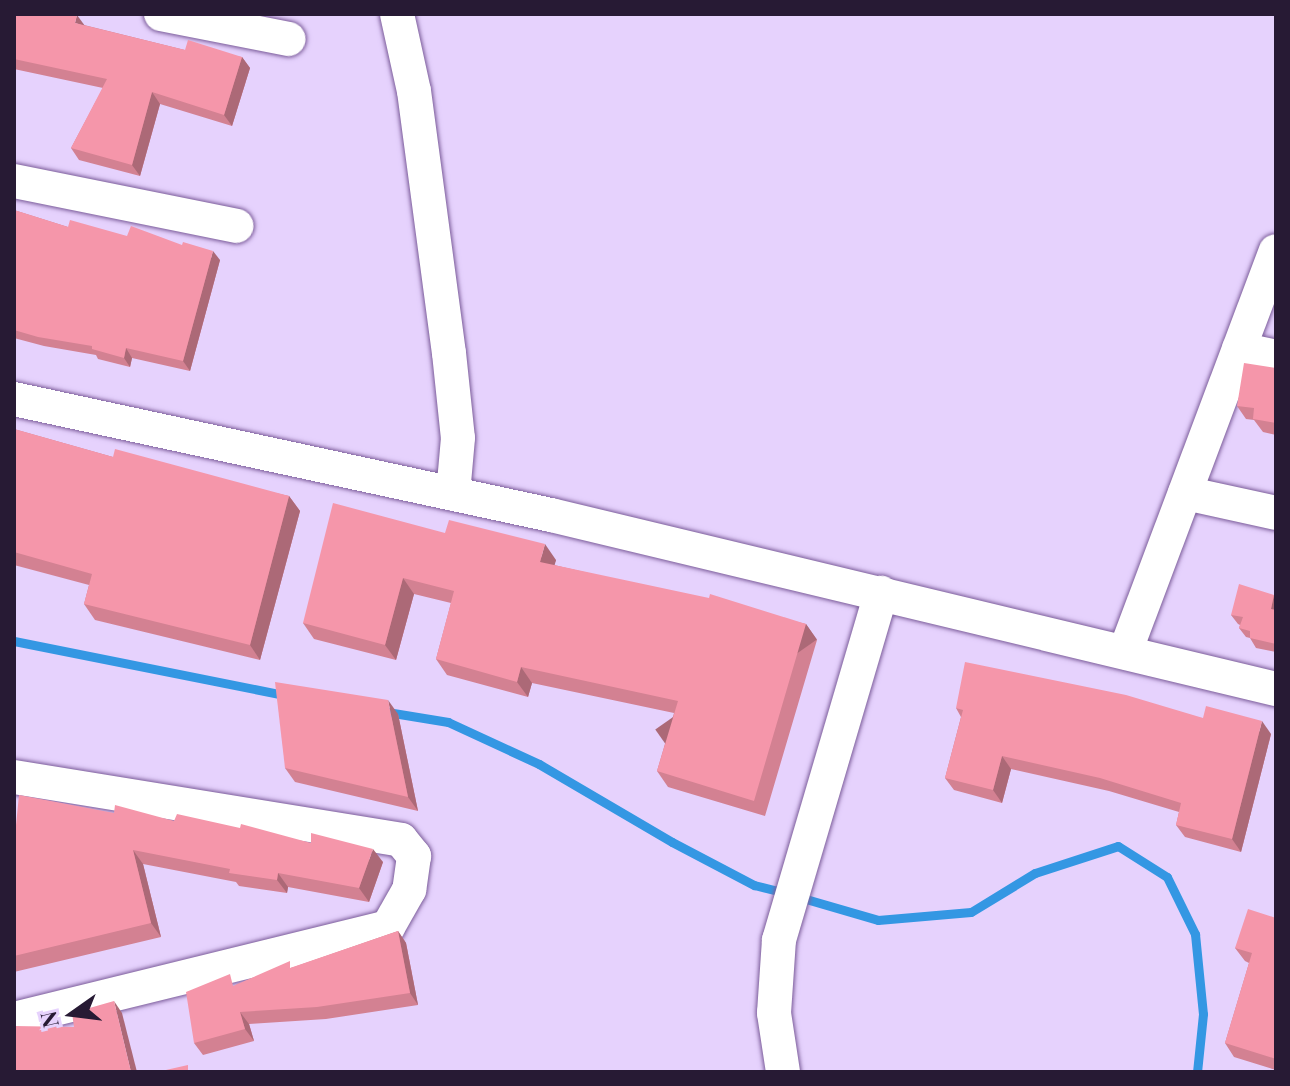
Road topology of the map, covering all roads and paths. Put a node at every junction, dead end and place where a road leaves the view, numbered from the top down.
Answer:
1 (161, 14) edge
2 (397, 14) edge
3 (289, 39) dead end
4 (14, 181) edge
5 (237, 226) dead end
6 (1276, 251) edge
7 (1239, 349) junction
8 (1276, 357) edge
9 (14, 399) edge
10 (1185, 493) junction
11 (453, 494) junction
12 (1276, 513) edge
13 (881, 593) junction
14 (1125, 652) junction
15 (1276, 689) edge
16 (14, 777) edge
17 (14, 1019) edge
18 (783, 1072) edge

1 - 3 street
2 - 11 street
4 - 5 street
6 - 7 street
7 - 8 street
7 - 10 street
9 - 11 street
10 - 12 street
10 - 14 street
11 - 13 street
13 - 14 street
13 - 18 street
14 - 15 street
16 - 17 street

